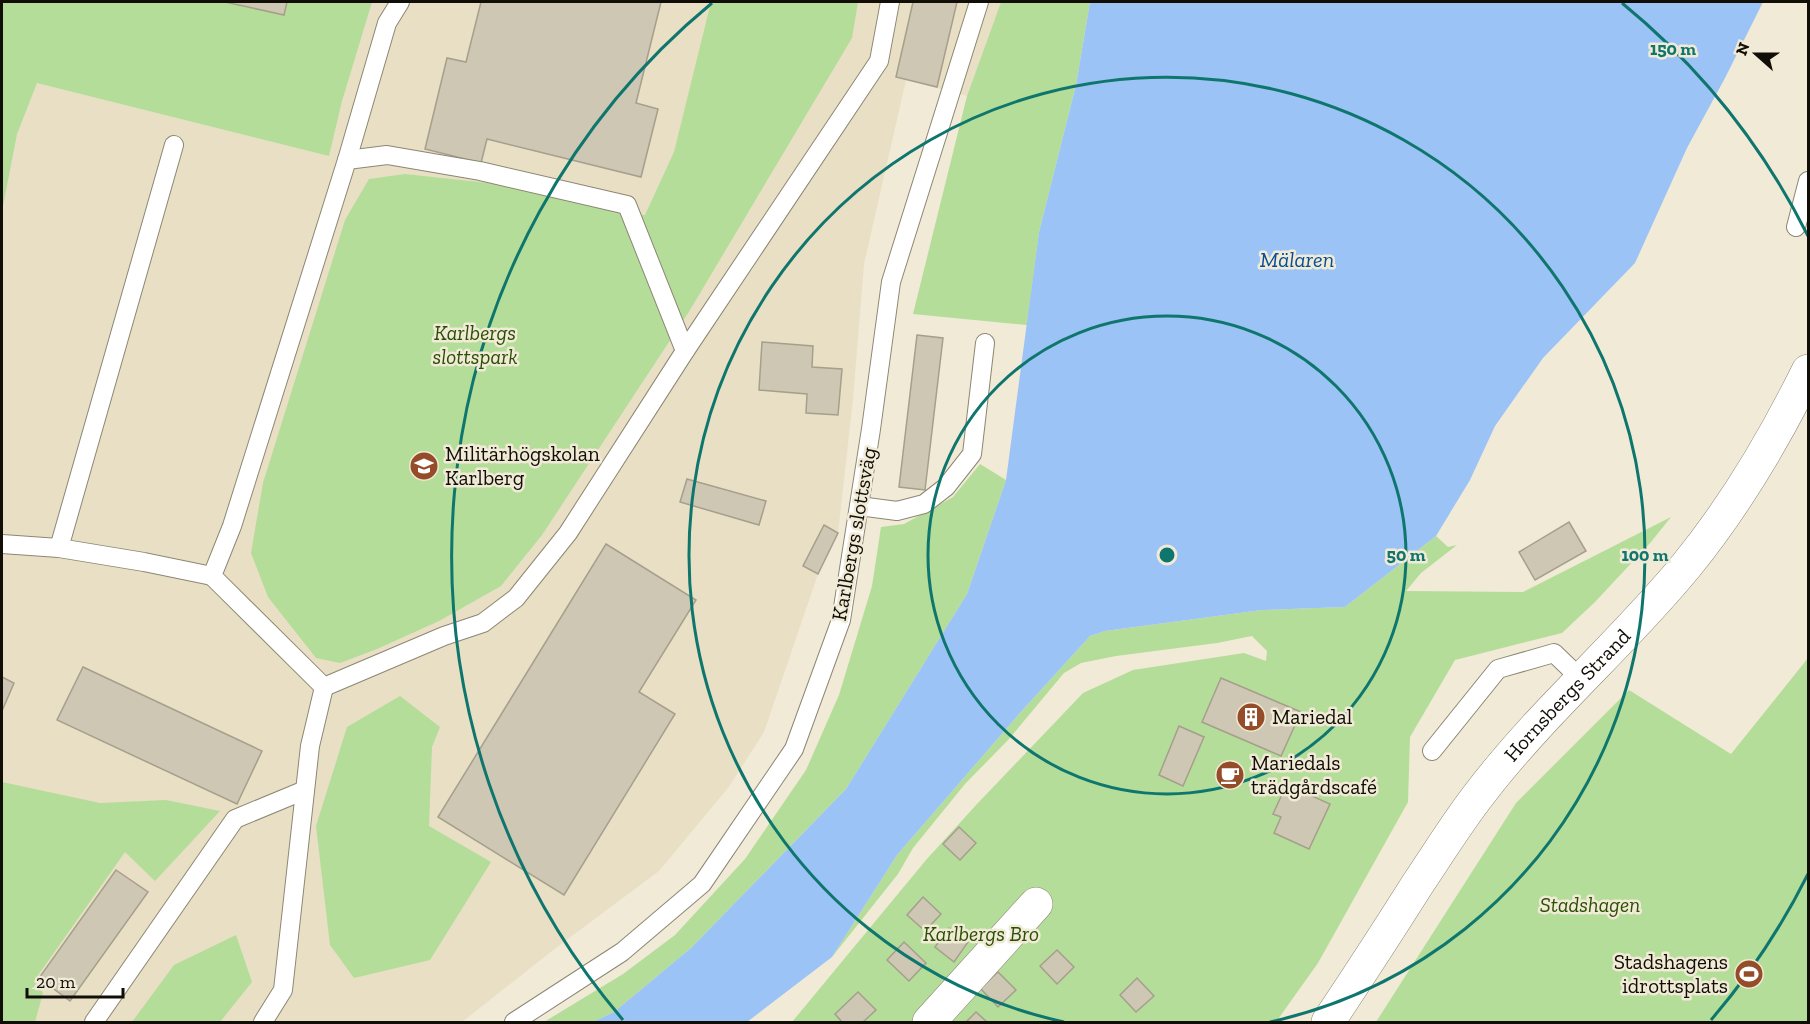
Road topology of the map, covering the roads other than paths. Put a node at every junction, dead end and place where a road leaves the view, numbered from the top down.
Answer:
1 (400, 2) edge
2 (890, 2) edge
3 (980, 2) edge
4 (174, 144) dead end
5 (347, 160) junction
6 (1809, 181) edge
7 (1796, 227) dead end
8 (985, 343) dead end
9 (685, 351) junction
10 (1809, 371) edge
11 (859, 506) junction
12 (2, 544) edge
13 (59, 548) junction
14 (212, 576) junction
15 (1581, 679) junction
16 (324, 687) junction
17 (1432, 752) dead end
18 (305, 790) junction
19 (1036, 903) dead end
20 (94, 1023) edge
21 (263, 1023) edge
22 (514, 1023) edge
23 (929, 1023) edge
24 (1328, 1023) edge

1 - 5 lane
2 - 9 lane
3 - 11 lane, Karlbergs slottsväg
4 - 13 lane
5 - 9 lane
5 - 14 lane
6 - 7 lane
8 - 11 lane
9 - 16 lane
10 - 15 street, Hornsbergs Strand
11 - 22 lane, Karlbergs slottsväg
12 - 13 lane
13 - 14 lane
14 - 16 lane
15 - 17 lane
15 - 24 street, Hornsbergs Strand
16 - 18 lane
18 - 20 lane
18 - 21 lane
19 - 23 street

